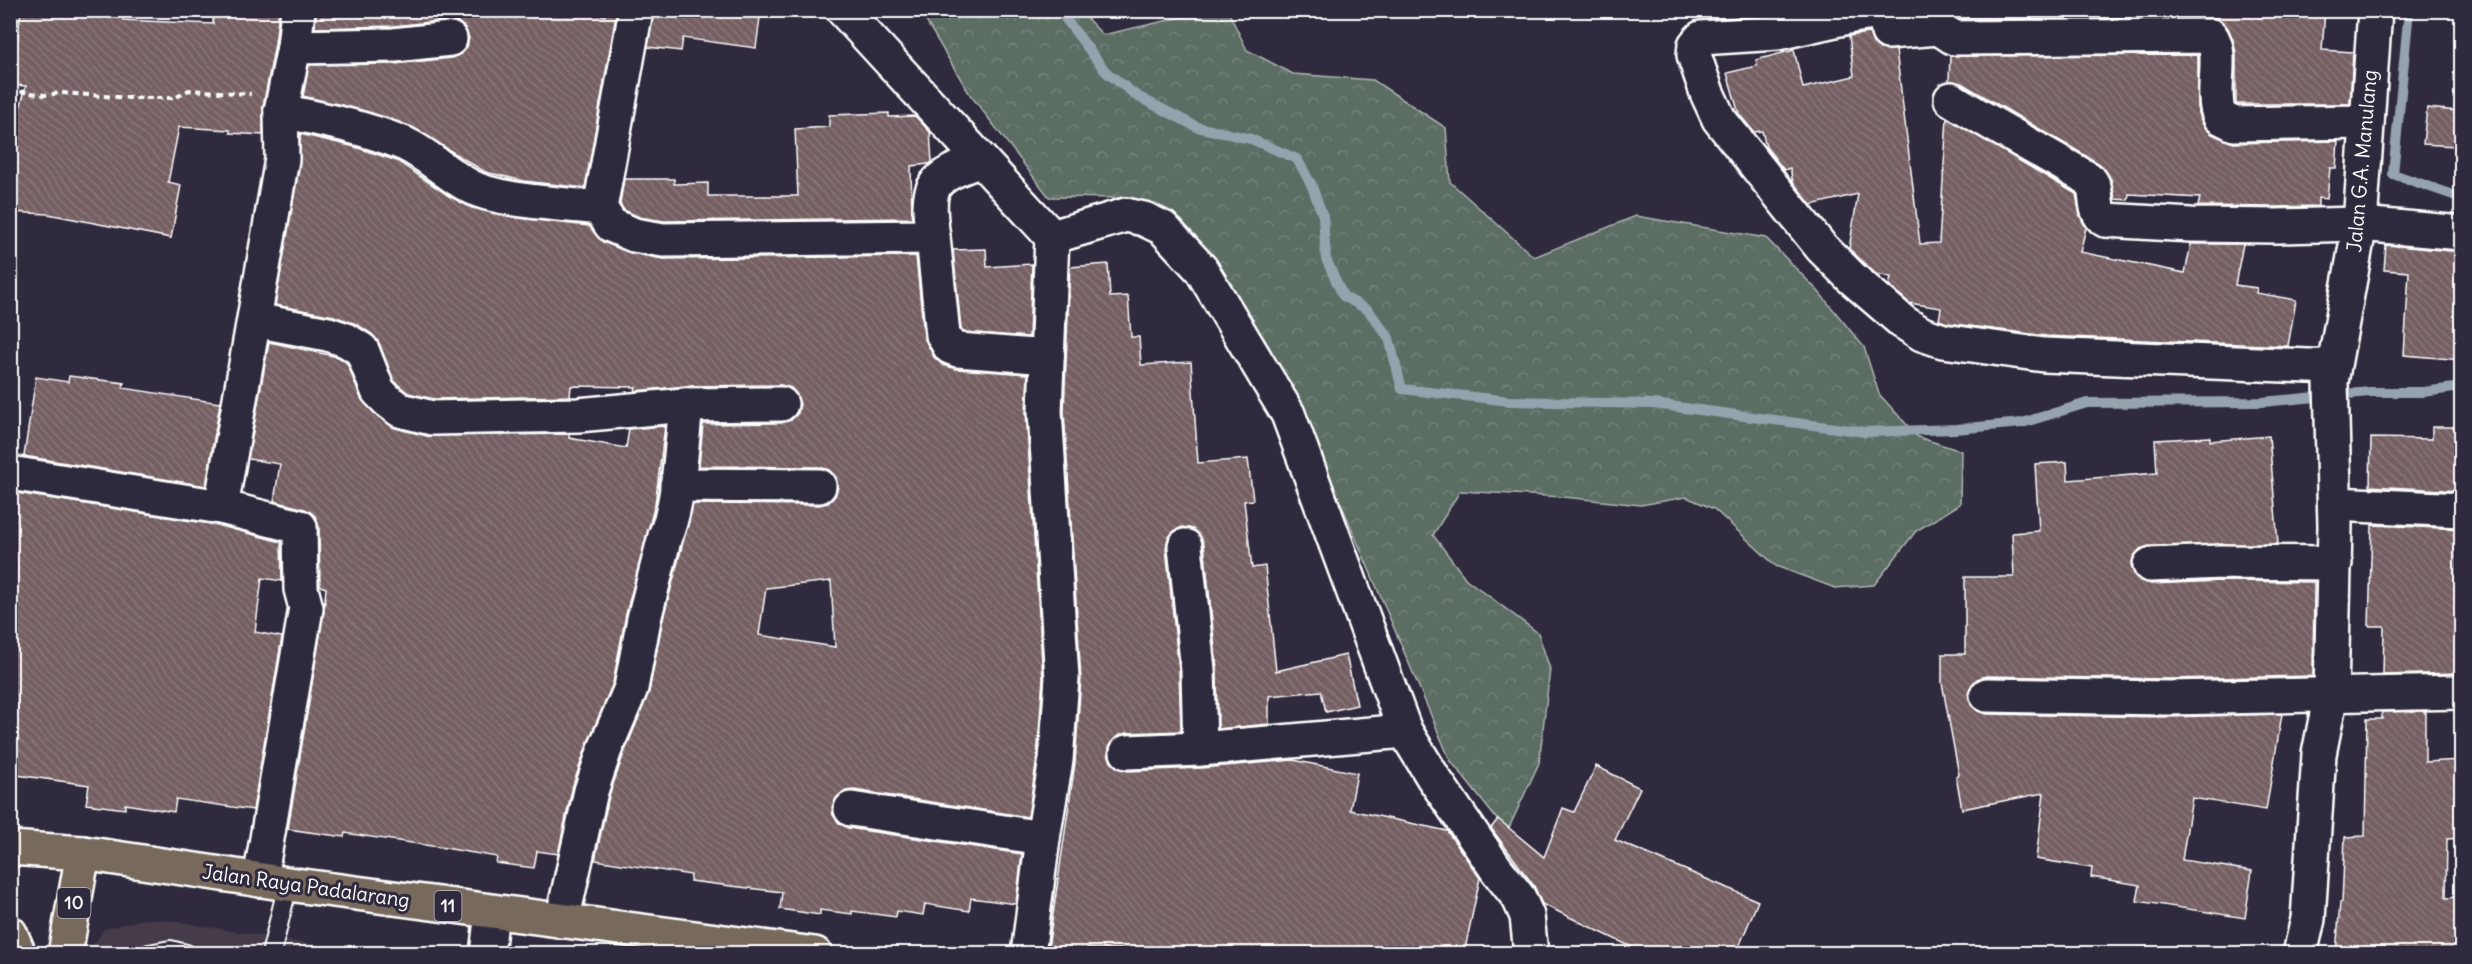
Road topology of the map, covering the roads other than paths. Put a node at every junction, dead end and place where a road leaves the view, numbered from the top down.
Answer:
1 (298, 10) edge
2 (636, 10) edge
3 (843, 10) edge
4 (2375, 10) edge
5 (1938, 19) edge
6 (1776, 22) edge
7 (450, 39) dead end
8 (294, 47) junction
9 (1951, 99) dead end
10 (283, 103) junction
11 (2367, 122) junction
12 (981, 160) junction
13 (600, 208) junction
14 (2360, 224) junction
15 (2462, 234) edge
16 (933, 237) junction
17 (1052, 237) junction
18 (255, 321) junction
19 (1047, 357) junction
20 (2332, 375) junction
21 (781, 404) dead end
22 (686, 405) junction
23 (10, 473) edge
24 (677, 484) junction
25 (819, 486) dead end
26 (2335, 504) junction
27 (221, 507) junction
28 (2462, 510) edge
29 (1185, 546) dead end
30 (2335, 563) junction
31 (2150, 565) dead end
32 (2462, 692) edge
33 (2331, 694) junction
34 (1987, 695) dead end
35 (1405, 731) junction
36 (1200, 749) junction
37 (1127, 752) dead end
38 (851, 809) dead end
39 (10, 823) edge
40 (1043, 838) junction
41 (10, 848) edge
42 (83, 853) junction
43 (274, 882) junction
44 (492, 912) junction
45 (562, 921) junction
46 (10, 933) edge
47 (808, 953) edge
48 (19, 954) edge
49 (65, 954) edge
50 (149, 954) edge
51 (186, 954) edge
52 (271, 954) edge
53 (487, 954) edge
54 (1028, 954) edge
55 (1531, 954) edge
56 (2300, 954) edge

1 - 8 street
2 - 13 street
3 - 12 street
4 - 11 street, Jalan G.A. Manulang
5 - 6 street
5 - 11 street
6 - 20 street
7 - 8 street
8 - 10 street
9 - 14 street
10 - 13 street
10 - 18 street
11 - 14 street, Jalan G.A. Manulang
12 - 16 street
12 - 17 street
13 - 16 street
14 - 15 street
14 - 20 street, Jalan G.A. Manulang
16 - 19 street
17 - 19 street
17 - 35 street
18 - 22 street
18 - 27 street
19 - 40 street
20 - 26 street, Jalan G.A. Manulang
21 - 22 street
22 - 24 street
23 - 27 street
24 - 25 street
24 - 45 street
26 - 28 street
26 - 30 street, Jalan G.A. Manulang
27 - 43 street
29 - 36 street
30 - 31 street
30 - 33 street, Jalan G.A. Manulang
32 - 33 street
33 - 34 street
33 - 56 street, Jalan G.A. Manulang
35 - 36 street
35 - 55 street
36 - 37 street
38 - 40 street
39 - 42 highway, Jalan Raya Padalarang
40 - 54 street
41 - 42 highway, Jalan Raya Padalarang
42 - 43 highway, Jalan Raya Padalarang / 11
42 - 49 highway, 10
43 - 44 highway, Jalan Raya Padalarang / 11
43 - 52 lane
44 - 45 highway, Jalan Raya Padalarang / 11
44 - 53 street
45 - 47 highway, Jalan Raya Padalarang / 11
46 - 48 highway
50 - 51 lane

